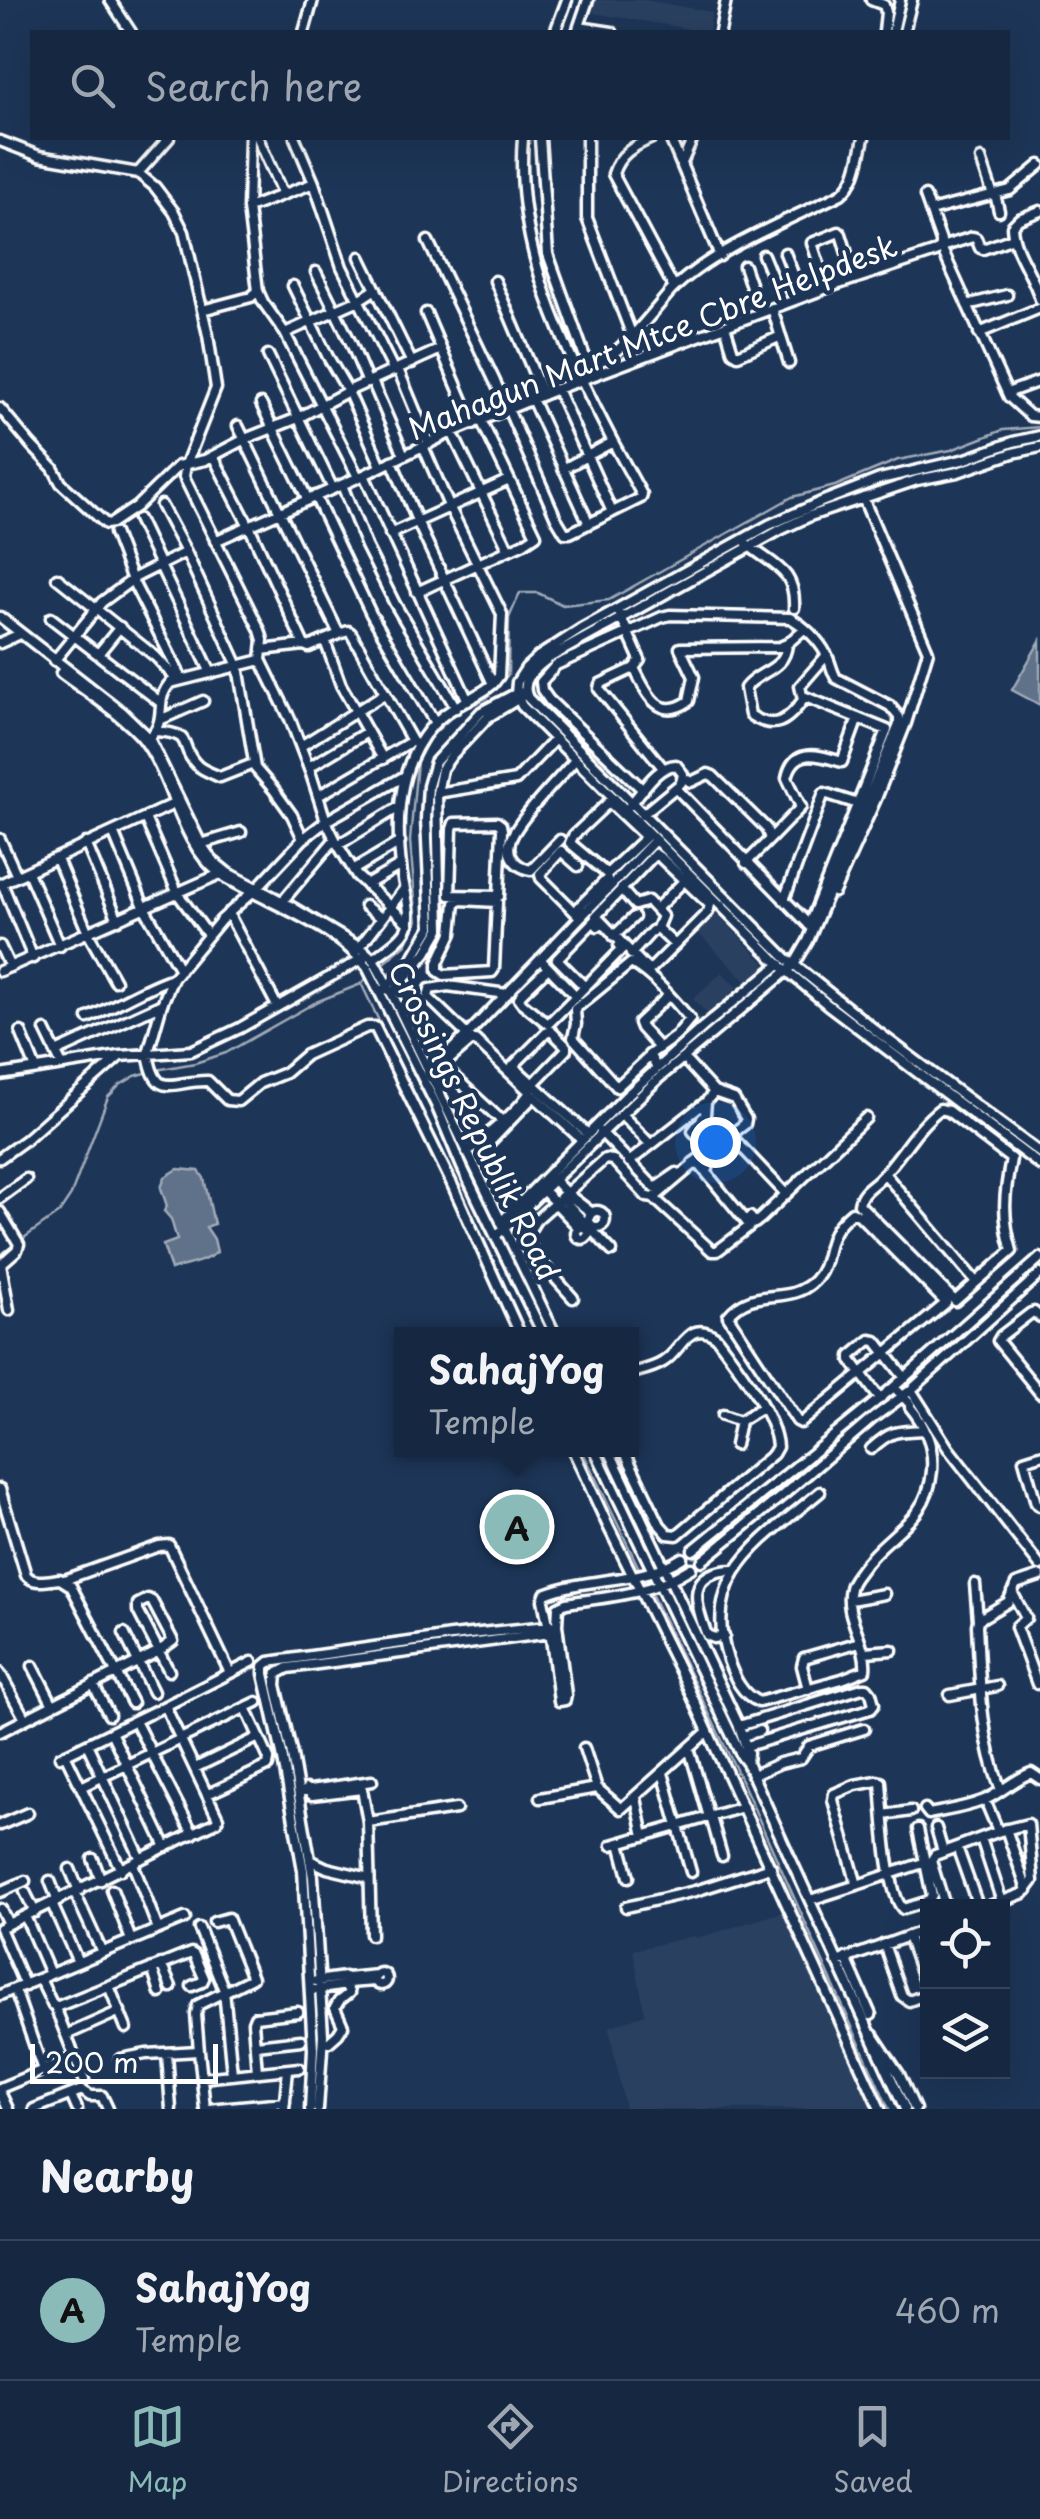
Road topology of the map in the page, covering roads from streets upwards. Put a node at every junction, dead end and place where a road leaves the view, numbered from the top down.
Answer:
1 (110, 0) edge
2 (313, 0) edge
3 (567, 0) edge
4 (588, 0) edge
5 (714, 0) edge
6 (871, 0) edge
7 (900, 0) edge
8 (912, 0) edge
9 (726, 1) edge
10 (130, 30) edge
11 (305, 30) edge
12 (555, 30) edge
13 (578, 30) edge
14 (720, 30) edge
15 (884, 30) edge
16 (893, 30) edge
17 (904, 30) edge
18 (163, 140) edge
19 (250, 140) edge
20 (259, 140) edge
21 (296, 140) edge
22 (523, 140) edge
23 (540, 140) edge
24 (587, 140) edge
25 (648, 140) edge
26 (671, 140) edge
27 (692, 140) edge
28 (864, 140) edge
29 (1, 142) edge
30 (981, 159) dead end
31 (682, 163) junction
32 (1040, 165) edge
33 (138, 173) junction
34 (314, 184) junction
35 (994, 194) junction
36 (283, 195) junction
37 (925, 196) dead end
38 (248, 208) junction
39 (999, 211) dead end
40 (1040, 211) edge
41 (930, 212) junction
42 (1013, 238) junction
43 (428, 241) dead end
44 (941, 247) junction
45 (785, 254) dead end
46 (763, 255) dead end
47 (360, 256) dead end
48 (720, 256) junction
49 (744, 266) dead end
50 (316, 272) dead end
51 (856, 278) junction
52 (496, 281) dead end
53 (293, 286) dead end
54 (674, 288) junction
55 (827, 288) junction
56 (376, 289) junction
57 (258, 290) junction
58 (1006, 295) dead end
59 (802, 297) junction
60 (1040, 298) edge
61 (359, 300) junction
62 (783, 304) junction
63 (967, 306) junction
64 (772, 308) junction
65 (1040, 308) edge
66 (202, 310) junction
67 (334, 312) junction
68 (426, 312) dead end
69 (760, 313) junction
70 (310, 321) junction
71 (724, 326) junction
72 (285, 333) junction
73 (979, 333) junction
74 (632, 336) junction
75 (781, 336) junction
76 (440, 349) junction
77 (268, 355) dead end
78 (412, 363) junction
79 (789, 363) dead end
80 (396, 370) junction
81 (370, 382) junction
82 (582, 382) junction
83 (1040, 382) edge
84 (557, 390) junction
85 (348, 391) junction
86 (1007, 393) junction
87 (543, 395) junction
88 (532, 400) junction
89 (261, 404) dead end
90 (322, 404) junction
91 (0, 408) edge
92 (508, 409) junction
93 (1040, 417) edge
94 (298, 418) junction
95 (477, 422) junction
96 (238, 426) dead end
97 (273, 428) junction
98 (452, 432) junction
99 (1040, 436) edge
100 (245, 439) junction
101 (613, 442) junction
102 (426, 445) junction
103 (1040, 447) edge
104 (404, 455) junction
105 (213, 456) junction
106 (588, 456) junction
107 (392, 461) junction
108 (186, 464) junction
109 (381, 466) junction
110 (563, 469) junction
111 (361, 476) junction
112 (509, 480) junction
113 (337, 487) junction
114 (481, 491) junction
115 (311, 498) junction
116 (864, 498) junction
117 (161, 505) dead end
118 (448, 506) junction
119 (612, 512) junction
120 (280, 514) junction
121 (138, 519) dead end
122 (418, 522) junction
123 (589, 524) junction
124 (249, 526) junction
125 (114, 533) dead end
126 (390, 534) junction
127 (743, 540) junction
128 (216, 542) junction
129 (750, 547) junction
130 (509, 550) junction
131 (186, 552) junction
132 (477, 563) junction
133 (160, 564) junction
134 (57, 578) dead end
135 (132, 580) junction
136 (444, 580) junction
137 (416, 592) junction
138 (394, 604) junction
139 (96, 607) junction
140 (794, 608) dead end
141 (372, 614) junction
142 (619, 614) junction
143 (52, 618) dead end
144 (0, 620) edge
145 (120, 627) junction
146 (804, 629) junction
147 (339, 634) junction
148 (629, 634) junction
149 (18, 635) junction
150 (74, 635) junction
151 (325, 641) junction
152 (0, 643) edge
153 (787, 644) junction
154 (304, 645) junction
155 (98, 654) junction
156 (261, 655) junction
157 (827, 655) junction
158 (54, 661) junction
159 (238, 666) junction
160 (634, 668) junction
161 (211, 673) junction
162 (179, 680) junction
163 (493, 684) junction
164 (384, 694) junction
165 (521, 694) junction
166 (803, 696) junction
167 (203, 701) dead end
168 (468, 701) junction
169 (160, 702) junction
170 (456, 708) junction
171 (356, 711) junction
172 (162, 718) junction
173 (858, 718) junction
174 (434, 722) junction
175 (367, 732) junction
176 (153, 734) junction
177 (555, 739) junction
178 (415, 744) junction
179 (301, 746) junction
180 (383, 759) junction
181 (576, 760) junction
182 (254, 764) junction
183 (309, 767) junction
184 (663, 768) junction
185 (405, 776) junction
186 (684, 778) junction
187 (676, 788) junction
188 (643, 790) junction
189 (437, 793) junction
190 (318, 796) junction
191 (176, 803) junction
192 (858, 804) junction
193 (399, 806) junction
194 (626, 809) junction
195 (642, 815) junction
196 (145, 818) junction
197 (326, 821) junction
198 (113, 832) junction
199 (241, 832) dead end
200 (302, 839) junction
201 (770, 839) junction
202 (560, 840) dead end
203 (654, 840) junction
204 (337, 842) junction
205 (400, 842) junction
206 (1, 843) edge
207 (86, 843) junction
208 (201, 844) junction
209 (438, 849) junction
210 (450, 850) junction
211 (57, 859) junction
212 (746, 863) junction
213 (401, 865) junction
214 (578, 866) dead end
215 (353, 870) junction
216 (28, 872) junction
217 (220, 874) junction
218 (18, 876) junction
219 (439, 876) junction
220 (450, 877) junction
221 (687, 878) junction
222 (615, 882) junction
223 (1, 883) edge
224 (366, 885) junction
225 (404, 889) junction
226 (254, 890) junction
227 (178, 894) junction
228 (784, 900) junction
229 (281, 904) junction
230 (365, 906) dead end
231 (390, 906) junction
232 (145, 909) junction
233 (656, 909) junction
234 (580, 912) junction
235 (228, 913) junction
236 (634, 917) dead end
237 (381, 918) junction
238 (118, 920) junction
239 (409, 924) junction
240 (811, 927) junction
241 (440, 929) junction
242 (652, 932) dead end
243 (88, 933) junction
244 (452, 933) junction
245 (208, 935) junction
246 (614, 936) junction
247 (675, 945) junction
248 (0, 946) edge
249 (60, 946) junction
250 (357, 950) junction
251 (548, 950) junction
252 (631, 954) junction
253 (33, 958) junction
254 (540, 959) junction
255 (557, 959) junction
256 (369, 961) junction
257 (789, 966) junction
258 (10, 967) junction
259 (548, 968) junction
260 (0, 971) edge
261 (176, 974) junction
262 (114, 981) dead end
263 (586, 986) junction
264 (385, 989) junction
265 (507, 994) junction
266 (576, 996) junction
267 (669, 996) junction
268 (162, 1004) junction
269 (277, 1006) junction
270 (88, 1018) dead end
271 (46, 1030) dead end
272 (707, 1031) junction
273 (21, 1032) dead end
274 (467, 1035) junction
275 (659, 1048) junction
276 (56, 1052) junction
277 (148, 1053) junction
278 (120, 1056) junction
279 (650, 1056) junction
280 (683, 1058) junction
281 (62, 1065) junction
282 (658, 1068) junction
283 (36, 1069) junction
284 (429, 1072) junction
285 (0, 1075) edge
286 (533, 1084) junction
287 (714, 1092) junction
288 (706, 1102) junction
289 (965, 1103) junction
290 (426, 1110) junction
291 (866, 1118) dead end
292 (977, 1118) junction
293 (626, 1119) dead end
294 (502, 1121) junction
295 (970, 1128) junction
296 (601, 1132) junction
297 (585, 1137) junction
298 (651, 1145) junction
299 (711, 1150) junction
300 (467, 1152) junction
301 (1040, 1153) edge
302 (0, 1158) edge
303 (629, 1162) junction
304 (1040, 1165) edge
305 (556, 1173) junction
306 (884, 1174) junction
307 (26, 1179) dead end
308 (543, 1190) junction
309 (786, 1194) junction
310 (561, 1197) junction
311 (0, 1198) edge
312 (654, 1198) junction
313 (514, 1210) junction
314 (0, 1212) edge
315 (587, 1227) junction
316 (499, 1229) junction
317 (612, 1252) dead end
318 (1040, 1258) edge
319 (0, 1264) edge
320 (990, 1270) junction
321 (1040, 1274) edge
322 (974, 1284) junction
323 (1005, 1289) junction
324 (573, 1298) dead end
325 (1028, 1303) edge
326 (988, 1304) junction
327 (10, 1310) dead end
328 (517, 1327) edge
329 (540, 1327) edge
330 (551, 1327) edge
331 (885, 1354) junction
332 (639, 1370) edge
333 (860, 1375) junction
334 (904, 1378) junction
335 (894, 1388) junction
336 (911, 1390) junction
337 (1040, 1393) edge
338 (900, 1398) junction
339 (880, 1399) junction
340 (762, 1407) junction
341 (723, 1414) dead end
342 (740, 1421) junction
343 (924, 1430) junction
344 (735, 1445) dead end
345 (871, 1449) dead end
346 (1040, 1455) edge
347 (577, 1457) edge
348 (597, 1457) edge
349 (613, 1457) edge
350 (627, 1457) edge
351 (738, 1484) junction
352 (0, 1488) edge
353 (820, 1492) dead end
354 (723, 1497) junction
355 (753, 1501) junction
356 (770, 1506) junction
357 (1040, 1506) edge
358 (738, 1514) junction
359 (758, 1516) junction
360 (619, 1522) junction
361 (783, 1523) junction
362 (772, 1532) junction
363 (693, 1550) dead end
364 (1035, 1550) edge
365 (682, 1558) dead end
366 (702, 1560) dead end
367 (1040, 1566) edge
368 (666, 1568) junction
369 (691, 1568) dead end
370 (734, 1570) junction
371 (652, 1572) junction
372 (637, 1576) junction
373 (1040, 1576) edge
374 (64, 1580) junction
375 (672, 1580) junction
376 (975, 1584) dead end
377 (651, 1589) junction
378 (556, 1590) junction
379 (1012, 1592) junction
380 (884, 1594) dead end
381 (850, 1600) junction
382 (561, 1604) junction
383 (978, 1620) junction
384 (553, 1628) junction
385 (124, 1633) dead end
386 (724, 1636) junction
387 (860, 1642) junction
388 (687, 1646) junction
389 (411, 1647) junction
390 (892, 1650) dead end
391 (159, 1651) junction
392 (673, 1652) junction
393 (865, 1652) junction
394 (139, 1662) junction
395 (252, 1662) dead end
396 (33, 1666) dead end
397 (169, 1671) dead end
398 (0, 1672) edge
399 (115, 1672) junction
400 (230, 1673) junction
401 (737, 1680) junction
402 (958, 1681) dead end
403 (93, 1684) junction
404 (1037, 1684) dead end
405 (997, 1686) dead end
406 (721, 1687) junction
407 (808, 1689) junction
408 (980, 1689) junction
409 (744, 1691) junction
410 (153, 1692) dead end
411 (273, 1694) junction
412 (257, 1702) dead end
413 (132, 1703) dead end
414 (53, 1705) junction
415 (165, 1706) junction
416 (246, 1708) junction
417 (713, 1710) junction
418 (108, 1715) dead end
419 (25, 1719) junction
420 (135, 1720) junction
421 (739, 1726) junction
422 (864, 1729) dead end
423 (760, 1730) dead end
424 (0, 1732) edge
425 (111, 1732) junction
426 (707, 1732) junction
427 (259, 1736) junction
428 (743, 1736) junction
429 (181, 1739) junction
430 (87, 1744) junction
431 (746, 1746) junction
432 (584, 1748) dead end
433 (689, 1748) junction
434 (151, 1754) junction
435 (747, 1763) junction
436 (127, 1766) junction
437 (195, 1768) junction
438 (663, 1773) junction
439 (753, 1775) junction
440 (102, 1777) junction
441 (1040, 1779) edge
442 (372, 1781) dead end
443 (81, 1787) junction
444 (597, 1788) junction
445 (1001, 1790) junction
446 (298, 1792) junction
447 (208, 1794) junction
448 (540, 1798) dead end
449 (636, 1798) junction
450 (743, 1807) junction
451 (988, 1807) dead end
452 (456, 1809) dead end
453 (925, 1809) dead end
454 (911, 1811) dead end
455 (28, 1813) dead end
456 (884, 1815) junction
457 (710, 1817) junction
458 (368, 1822) junction
459 (0, 1825) edge
460 (680, 1827) junction
461 (936, 1828) dead end
462 (918, 1829) dead end
463 (1002, 1830) junction
464 (193, 1834) junction
465 (644, 1836) junction
466 (981, 1838) junction
467 (166, 1847) junction
468 (957, 1848) junction
469 (943, 1852) junction
470 (722, 1856) dead end
471 (92, 1860) dead end
472 (310, 1860) junction
473 (137, 1861) junction
474 (926, 1862) junction
475 (772, 1867) junction
476 (70, 1870) dead end
477 (121, 1870) junction
478 (690, 1872) dead end
479 (891, 1873) junction
480 (630, 1877) dead end
481 (308, 1878) junction
482 (369, 1878) junction
483 (50, 1880) dead end
484 (102, 1880) junction
485 (24, 1881) dead end
486 (858, 1885) junction
487 (112, 1890) dead end
488 (1027, 1890) junction
489 (0, 1892) edge
490 (25, 1892) dead end
491 (77, 1892) junction
492 (944, 1899) edge
493 (975, 1899) edge
494 (1001, 1899) edge
495 (1008, 1899) edge
496 (810, 1900) junction
497 (55, 1902) junction
498 (626, 1907) dead end
499 (1, 1909) edge
500 (35, 1912) junction
501 (25, 1916) junction
502 (185, 1918) dead end
503 (214, 1922) dead end
504 (3, 1927) edge
505 (199, 1928) dead end
506 (158, 1929) junction
507 (920, 1932) edge
508 (370, 1935) dead end
509 (908, 1936) junction
510 (131, 1940) junction
511 (884, 1944) junction
512 (102, 1952) junction
513 (842, 1960) junction
514 (78, 1962) junction
515 (162, 1964) junction
516 (152, 1968) junction
517 (50, 1974) junction
518 (376, 1978) dead end
519 (40, 1980) junction
520 (347, 1982) junction
521 (25, 1986) junction
522 (109, 1986) junction
523 (192, 1986) dead end
524 (314, 1986) junction
525 (171, 1988) dead end
526 (14, 1990) junction
527 (224, 1990) junction
528 (160, 1993) dead end
529 (0, 1995) edge
530 (54, 2007) junction
531 (131, 2011) dead end
532 (298, 2012) dead end
533 (120, 2013) junction
534 (871, 2016) dead end
535 (126, 2028) dead end
536 (870, 2032) junction
537 (66, 2035) junction
538 (301, 2040) dead end
539 (329, 2042) dead end
540 (256, 2044) junction
541 (199, 2050) junction
542 (168, 2054) junction
543 (75, 2057) junction
544 (120, 2060) dead end
545 (299, 2068) dead end
546 (43, 2070) junction
547 (288, 2070) junction
548 (257, 2072) junction
549 (232, 2074) junction
550 (202, 2078) junction
551 (84, 2080) dead end
552 (0, 2090) edge
553 (71, 2095) junction
554 (284, 2105) edge
555 (40, 2108) edge
556 (8, 2109) edge
557 (76, 2109) edge
558 (108, 2109) edge
559 (171, 2109) edge
560 (206, 2109) edge
561 (310, 2109) edge
562 (318, 2109) edge
563 (880, 2109) edge
564 (905, 2109) edge
565 (915, 2109) edge

1 - 10 street
2 - 11 street
3 - 12 street
4 - 13 street
5 - 9 street
6 - 15 street
7 - 16 street
8 - 17 street
9 - 14 street
18 - 33 street
19 - 38 street
20 - 36 street
21 - 34 street
22 - 82 street
23 - 74 street
24 - 74 street
25 - 54 street
26 - 31 street
27 - 31 street
28 - 48 street
29 - 33 street
30 - 35 street
31 - 48 street
32 - 35 street
33 - 66 street
34 - 36 street
34 - 61 street
35 - 39 street
35 - 41 street
36 - 38 street
37 - 41 street
38 - 57 street
40 - 42 street
41 - 44 street
42 - 44 street
42 - 60 street
43 - 92 street
44 - 51 street, Mahagun Mart Mtce Cbre Helpdesk
44 - 63 street
45 - 59 street
46 - 62 street
47 - 56 street
48 - 54 street
49 - 69 street
50 - 67 street
51 - 55 street, Mahagun Mart Mtce Cbre Helpdesk
51 - 55 street
52 - 87 street
53 - 70 street
54 - 74 street
55 - 59 street, Mahagun Mart Mtce Cbre Helpdesk
56 - 61 street
56 - 78 street
57 - 66 street
57 - 72 street
58 - 63 street
59 - 62 street, Mahagun Mart Mtce Cbre Helpdesk
61 - 67 street
61 - 80 street
62 - 64 street, Mahagun Mart Mtce Cbre Helpdesk
63 - 73 street
64 - 69 street, Mahagun Mart Mtce Cbre Helpdesk
64 - 75 street
65 - 73 street
66 - 108 street
67 - 70 street
67 - 81 street
68 - 76 street
69 - 71 street, Mahagun Mart Mtce Cbre Helpdesk
70 - 72 street
70 - 85 street
71 - 75 street
71 - 82 street, Mahagun Mart Mtce Cbre Helpdesk
72 - 90 street
73 - 86 street
75 - 79 street
76 - 78 street
76 - 95 street
77 - 94 street
78 - 80 street
80 - 81 street
80 - 102 street
81 - 85 street
81 - 104 street
82 - 84 street, Mahagun Mart Mtce Cbre Helpdesk
82 - 101 street
83 - 86 street
84 - 87 street, Mahagun Mart Mtce Cbre Helpdesk
84 - 106 street
85 - 90 street
85 - 109 street
86 - 93 street
87 - 88 street, Mahagun Mart Mtce Cbre Helpdesk
88 - 92 street, Mahagun Mart Mtce Cbre Helpdesk
88 - 110 street
89 - 97 street
90 - 94 street
90 - 111 street
91 - 108 street
92 - 95 street, Mahagun Mart Mtce Cbre Helpdesk
92 - 123 street
94 - 97 street
94 - 113 street
95 - 98 street, Mahagun Mart Mtce Cbre Helpdesk
95 - 112 street
96 - 100 street
97 - 100 street
97 - 115 street
98 - 102 street, Mahagun Mart Mtce Cbre Helpdesk
98 - 114 street
99 - 127 street
100 - 105 street
100 - 120 street
101 - 106 street
101 - 119 street
102 - 104 street, Mahagun Mart Mtce Cbre Helpdesk
102 - 118 street
103 - 116 street
104 - 107 street, Mahagun Mart Mtce Cbre Helpdesk
105 - 108 street
105 - 124 street
106 - 110 street
106 - 119 street
107 - 109 street, Mahagun Mart Mtce Cbre Helpdesk
107 - 122 street
108 - 128 street
109 - 111 street, Mahagun Mart Mtce Cbre Helpdesk
110 - 123 street
111 - 113 street, Mahagun Mart Mtce Cbre Helpdesk
111 - 126 street
112 - 114 street
112 - 130 street
113 - 115 street, Mahagun Mart Mtce Cbre Helpdesk
113 - 138 street
114 - 118 street
114 - 130 street
115 - 120 street, Mahagun Mart Mtce Cbre Helpdesk
115 - 141 street
116 - 129 street
116 - 257 street
117 - 131 street
118 - 122 street
118 - 132 street
119 - 123 street
120 - 124 street, Mahagun Mart Mtce Cbre Helpdesk
120 - 147 street
121 - 133 street
122 - 126 street
122 - 136 street
124 - 128 street, Mahagun Mart Mtce Cbre Helpdesk
124 - 154 street
125 - 135 street
126 - 137 street
127 - 129 street
127 - 142 street
128 - 156 street
129 - 140 street
129 - 142 street
130 - 132 street
131 - 133 street
131 - 159 street
132 - 136 street
132 - 163 street
133 - 135 street
133 - 161 street
134 - 139 street
135 - 139 street
135 - 162 street
136 - 137 street
136 - 163 street
137 - 168 street
138 - 141 street
138 - 170 street
139 - 145 street
139 - 150 street
141 - 174 street
142 - 148 street
142 - 165 street
143 - 150 street
144 - 149 street
145 - 155 street
145 - 162 street
146 - 148 street
146 - 153 street
146 - 157 street
147 - 151 street
147 - 164 street
148 - 160 street
148 - 188 street
149 - 152 street
149 - 158 street, Crossings Republik Road
149 - 191 street
150 - 155 street
150 - 158 street
151 - 154 street
151 - 171 street
153 - 160 street
153 - 166 street
154 - 156 street
155 - 169 street
156 - 159 street
156 - 179 street
157 - 166 street
157 - 240 street
158 - 176 street, Crossings Republik Road
159 - 161 street
159 - 182 street
160 - 184 street
161 - 162 street
162 - 169 street
163 - 168 street
164 - 171 street
164 - 178 street
165 - 177 street
165 - 189 street
165 - 194 street
165 - 264 street
166 - 173 street
167 - 172 street
168 - 170 street
169 - 172 street
170 - 174 street
171 - 175 street
171 - 179 street
172 - 176 street
173 - 192 street
173 - 201 street
174 - 178 street
175 - 180 street
175 - 183 street
176 - 182 street
176 - 208 street, Crossings Republik Road
177 - 181 street
177 - 189 street
178 - 180 street
178 - 185 street
179 - 183 street
180 - 190 street
181 - 194 street
181 - 202 street
182 - 200 street
183 - 190 street
184 - 186 street
184 - 188 street
185 - 193 street
185 - 197 street
186 - 187 street
186 - 201 street
187 - 195 street
187 - 212 street
188 - 194 street
189 - 209 street
190 - 197 street
191 - 196 street
191 - 217 street
192 - 228 street
192 - 240 street
193 - 204 street
193 - 205 street
194 - 195 street
194 - 203 street
194 - 222 street
194 - 222 street
195 - 257 street
196 - 198 street
196 - 227 street
197 - 200 street
197 - 204 street
198 - 207 street
198 - 232 street
199 - 208 street
200 - 226 street
201 - 212 street
203 - 221 street
203 - 222 street
204 - 215 street
204 - 229 street
205 - 213 street
205 - 215 street
206 - 218 street
207 - 211 street
207 - 238 street
208 - 226 street, Crossings Republik Road
209 - 210 street
209 - 219 street
210 - 220 street
210 - 220 street
211 - 216 street
211 - 243 street
212 - 228 street
213 - 224 street
213 - 225 street
214 - 234 street
215 - 224 street
216 - 218 street
216 - 249 street
217 - 226 street
217 - 227 street
218 - 223 street
219 - 220 street
219 - 241 street
221 - 222 street
221 - 233 street
221 - 247 street
221 - 257 street
222 - 233 street
222 - 234 street
222 - 246 street
223 - 253 street
224 - 231 street
225 - 231 street
225 - 239 street
226 - 229 street, Crossings Republik Road
226 - 235 street
227 - 232 street
227 - 245 street
228 - 240 street
229 - 250 street, Crossings Republik Road
230 - 237 street
231 - 237 street
231 - 239 street
232 - 238 street
232 - 261 street
233 - 247 street
234 - 251 street
235 - 245 street
235 - 269 street
236 - 246 street
237 - 250 street
238 - 243 street
239 - 256 street
240 - 257 street
241 - 244 street
241 - 264 street
242 - 252 street
243 - 249 street
243 - 262 street
244 - 244 street
245 - 261 street
246 - 252 street
247 - 252 street
248 - 258 street
249 - 253 street
250 - 256 street, Crossings Republik Road
251 - 254 street
251 - 255 street
253 - 258 street
254 - 259 street
254 - 265 street
255 - 263 street
255 - 263 street
256 - 264 street, Crossings Republik Road
256 - 269 street
257 - 272 street
257 - 289 street
258 - 260 street
259 - 266 street
259 - 266 street
261 - 268 street
261 - 270 street
263 - 266 street
264 - 284 street, Crossings Republik Road
264 - 290 street, Crossings Republik Road
265 - 274 street
265 - 274 street
267 - 275 street
267 - 275 street
267 - 279 street
268 - 276 street
268 - 277 street
269 - 277 street
271 - 276 street
272 - 280 street
272 - 282 street
273 - 283 street
274 - 284 street
275 - 279 street
276 - 281 street
277 - 278 street
277 - 290 street
278 - 281 street
278 - 302 street
279 - 282 street
280 - 287 street
280 - 296 street
281 - 283 street
282 - 297 street
283 - 285 street
284 - 300 street, Crossings Republik Road
286 - 286 street
286 - 297 street
287 - 288 street
287 - 299 street
288 - 298 street
288 - 299 street
289 - 292 street
289 - 301 street
290 - 316 street, Crossings Republik Road
290 - 328 street
291 - 309 street
292 - 295 street
292 - 304 street
293 - 298 street
294 - 294 street
294 - 300 street
295 - 306 street
295 - 320 street
296 - 303 street
296 - 305 street
297 - 305 street
297 - 313 street
298 - 303 street
299 - 303 street
300 - 316 street, Crossings Republik Road
305 - 308 street
305 - 310 street
305 - 313 street
306 - 322 street
306 - 322 street
307 - 311 street
308 - 310 street
308 - 316 street
309 - 309 street
310 - 312 street
310 - 315 street
310 - 315 street
310 - 324 street
312 - 312 street
313 - 316 street
314 - 319 street
315 - 317 street
316 - 329 street, Crossings Republik Road
316 - 330 street, Crossings Republik Road
318 - 323 street
319 - 327 street
320 - 322 street
320 - 323 street
321 - 325 street
322 - 326 street
323 - 326 street
325 - 336 street
325 - 337 street
326 - 334 street
331 - 333 street
331 - 333 street
331 - 333 street
331 - 334 street
332 - 340 street
333 - 339 street
334 - 335 street
335 - 338 street
335 - 339 street
336 - 338 street
336 - 364 street
338 - 343 street
338 - 356 street
339 - 355 street
340 - 342 street
340 - 351 street
341 - 342 street
342 - 344 street
343 - 345 street
343 - 381 street
346 - 357 street
347 - 360 street
348 - 360 street
349 - 368 street
350 - 354 street
351 - 354 street
351 - 355 street
352 - 374 street
353 - 361 street
354 - 358 street
355 - 358 street
356 - 359 street
356 - 361 street
358 - 363 street
359 - 362 street
359 - 366 street
360 - 371 street
360 - 372 street
361 - 362 street
362 - 370 street
364 - 367 street
365 - 368 street
368 - 371 street
368 - 375 street
369 - 375 street
370 - 386 street
370 - 386 street
371 - 372 street
371 - 377 street
372 - 377 street
372 - 378 street
373 - 379 street
374 - 399 street
374 - 400 street
375 - 377 street
375 - 406 street
376 - 383 street
377 - 382 street
377 - 388 street
377 - 392 street
378 - 382 street
378 - 384 street
379 - 383 street
379 - 404 street
380 - 381 street
381 - 387 street
382 - 384 street
383 - 408 street
384 - 384 street
384 - 389 street
385 - 394 street
386 - 401 street
387 - 393 street
387 - 407 street
388 - 392 street
388 - 417 street
389 - 411 street
389 - 411 street
390 - 393 street
391 - 391 street
391 - 394 street
391 - 397 street
392 - 417 street
393 - 407 street
394 - 399 street
394 - 410 street
395 - 400 street
396 - 414 street
398 - 419 street
399 - 403 street
399 - 413 street
400 - 415 street
401 - 406 street
401 - 409 street
402 - 408 street
403 - 414 street
403 - 418 street
405 - 408 street
406 - 417 street
407 - 409 street
408 - 445 street
409 - 417 street
411 - 446 street
412 - 416 street
414 - 419 street
415 - 420 street
415 - 429 street
416 - 427 street
416 - 429 street
417 - 421 street
417 - 426 street
417 - 435 street
419 - 424 street
420 - 425 street
420 - 434 street
421 - 428 street
421 - 431 street
422 - 439 street
423 - 428 street
425 - 430 street
425 - 436 street
426 - 433 street
426 - 450 street
427 - 437 street
427 - 447 street
428 - 431 street
429 - 434 street
429 - 437 street
430 - 440 street
430 - 443 street
431 - 435 street
432 - 444 street
433 - 438 street
433 - 457 street
434 - 436 street
434 - 464 street
435 - 439 street
436 - 440 street
436 - 467 street
437 - 447 street
438 - 449 street
438 - 460 street
439 - 496 street
440 - 443 street
440 - 473 street
441 - 445 street
442 - 446 street
443 - 477 street
444 - 448 street
444 - 449 street
445 - 453 street
446 - 458 street
446 - 472 street
446 - 481 street
447 - 464 street
449 - 465 street
450 - 457 street
450 - 475 street
451 - 463 street
452 - 458 street
454 - 456 street
455 - 459 street
456 - 479 street
456 - 486 street
457 - 460 street
457 - 470 street
458 - 482 street
460 - 465 street
460 - 478 street
461 - 469 street
462 - 474 street
463 - 466 street
463 - 488 street
463 - 488 street
464 - 467 street
465 - 480 street
466 - 468 street
466 - 494 street
467 - 473 street
468 - 469 street
468 - 493 street
469 - 492 street
471 - 484 street
472 - 481 street
472 - 482 street
473 - 477 street
473 - 506 street
474 - 479 street
474 - 479 street
475 - 498 street
475 - 563 street
476 - 491 street
477 - 484 street
479 - 486 street
481 - 524 street
482 - 508 street
483 - 497 street
484 - 491 street
485 - 489 street
486 - 496 street
487 - 510 street
488 - 495 street
490 - 500 street
491 - 497 street
491 - 512 street
496 - 513 street
497 - 500 street
497 - 514 street
499 - 504 street
500 - 501 street
501 - 504 street
501 - 517 street
502 - 506 street
503 - 527 street
504 - 521 street
505 - 527 street
506 - 510 street
507 - 509 street
509 - 511 street
509 - 511 street
510 - 512 street
511 - 513 street
512 - 514 street
513 - 534 street
513 - 536 street
514 - 517 street
515 - 516 street
515 - 523 street
515 - 525 street
516 - 522 street
516 - 528 street
517 - 519 street
518 - 520 street
519 - 521 street
519 - 530 street
520 - 524 street
520 - 539 street
521 - 526 street
522 - 530 street
522 - 533 street
524 - 561 street
524 - 562 street
526 - 529 street
526 - 546 street
527 - 541 street
527 - 549 street
530 - 537 street
531 - 533 street
532 - 540 street
533 - 535 street
533 - 537 street
536 - 564 street
536 - 565 street
537 - 543 street
538 - 540 street
540 - 548 street
541 - 542 street
541 - 550 street
542 - 544 street
542 - 559 street
543 - 546 street
543 - 551 street
545 - 547 street
546 - 552 street
547 - 548 street
547 - 554 street
548 - 549 street
549 - 550 street
550 - 560 street
552 - 556 street
553 - 555 street
553 - 557 street
553 - 558 street
554 - 560 street

